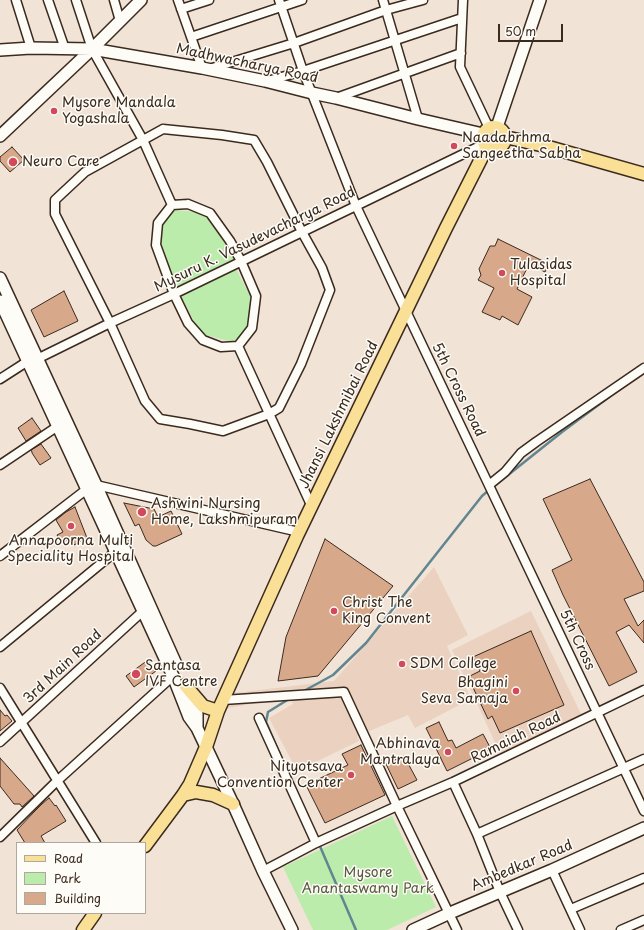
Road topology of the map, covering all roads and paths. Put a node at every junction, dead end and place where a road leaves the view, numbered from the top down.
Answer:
1 (16, 0) edge
2 (48, 0) edge
3 (76, 0) edge
4 (114, 0) edge
5 (141, 0) edge
6 (178, 0) edge
7 (209, 0) edge
8 (302, 0) edge
9 (383, 0) edge
10 (423, 0) edge
11 (463, 0) edge
12 (540, 0) edge
13 (280, 3) edge
14 (181, 9) junction
15 (386, 10) junction
16 (462, 18) junction
17 (120, 21) junction
18 (191, 37) junction
19 (395, 41) junction
20 (294, 43) junction
21 (31, 48) junction
22 (65, 48) junction
23 (92, 49) junction
24 (0, 50) edge
25 (461, 53) junction
26 (205, 69) junction
27 (303, 71) junction
28 (404, 73) junction
29 (265, 81) junction
30 (312, 93) junction
31 (336, 98) junction
32 (418, 119) junction
33 (0, 136) edge
34 (488, 136) junction
35 (505, 137) junction
36 (143, 140) junction
37 (644, 174) edge
38 (172, 205) junction
39 (356, 206) junction
40 (302, 232) junction
41 (241, 261) junction
42 (0, 278) edge
43 (174, 294) junction
44 (0, 301) edge
45 (406, 312) junction
46 (110, 323) junction
47 (238, 346) junction
48 (33, 360) junction
49 (644, 368) edge
50 (0, 379) edge
51 (269, 414) junction
52 (58, 426) junction
53 (0, 465) edge
54 (488, 482) junction
55 (92, 487) junction
56 (312, 506) junction
57 (299, 532) junction
58 (115, 552) junction
59 (0, 556) edge
60 (143, 611) junction
61 (0, 647) edge
62 (173, 676) junction
63 (185, 685) junction
64 (0, 688) edge
65 (644, 690) edge
66 (221, 706) junction
67 (597, 712) junction
68 (259, 718) dead end
69 (21, 722) junction
70 (197, 728) junction
71 (0, 742) edge
72 (206, 747) junction
73 (644, 759) edge
74 (624, 768) junction
75 (57, 781) junction
76 (454, 782) junction
77 (183, 796) junction
78 (233, 804) junction
79 (397, 806) junction
80 (644, 811) edge
81 (644, 828) edge
82 (477, 834) junction
83 (0, 837) edge
84 (95, 842) edge
85 (146, 845) edge
86 (313, 845) junction
87 (552, 870) junction
88 (264, 871) junction
89 (644, 878) edge
90 (500, 892) junction
91 (571, 909) junction
92 (450, 913) junction
93 (94, 914) edge
94 (644, 920) edge
95 (83, 930) edge
96 (292, 930) edge
97 (412, 930) edge
98 (457, 930) edge
99 (518, 930) edge
100 (580, 930) edge
101 (621, 930) edge

1 - 21 street
2 - 22 street
3 - 23 street
4 - 17 street
5 - 17 street
6 - 14 street
7 - 14 street
8 - 13 street
9 - 15 street
10 - 15 street
11 - 16 street
12 - 34 street, Jhansi Lakshmibai Road
13 - 18 street
13 - 20 street, 5th Cross Road
14 - 18 street
15 - 19 street
15 - 20 street
16 - 19 street
16 - 25 street
17 - 23 street
18 - 26 street
19 - 27 street
19 - 28 street
20 - 26 street
20 - 27 street, 5th Cross Road
21 - 22 street, Madhwacharya Road
21 - 24 street, Madhwacharya Road
22 - 23 street, Madhwacharya Road
23 - 26 street, Madhwacharya Road
23 - 33 street
23 - 36 street
25 - 28 street
25 - 34 street
26 - 29 street, Madhwacharya Road
27 - 29 street
27 - 30 street, 5th Cross Road
28 - 31 street
28 - 32 street
29 - 30 street, Madhwacharya Road
30 - 31 street, Madhwacharya Road
30 - 39 street, 5th Cross Road
31 - 32 street, Madhwacharya Road
32 - 34 street, Madhwacharya Road
34 - 35 main road
34 - 35 main road
34 - 39 street, Mysuru K. Vasudevacharya Road
34 - 45 main road, Jhansi Lakshmibai Road
35 - 37 main road
36 - 38 street
36 - 40 street
36 - 46 street
38 - 41 street
38 - 43 street
39 - 40 street, Mysuru K. Vasudevacharya Road
39 - 45 street, 5th Cross Road
40 - 41 street, Mysuru K. Vasudevacharya Road
40 - 51 street
41 - 43 street, Mysuru K. Vasudevacharya Road
41 - 47 street
42 - 48 street
43 - 46 street, Mysuru K. Vasudevacharya Road
43 - 47 street
44 - 48 street
45 - 54 street, 5th Cross Road
45 - 56 main road, Jhansi Lakshmibai Road
46 - 48 street, Mysuru K. Vasudevacharya Road
46 - 51 street
47 - 51 street
48 - 50 street, Mysuru K. Vasudevacharya Road
48 - 52 street
48 - 55 street
49 - 54 street
51 - 56 street
52 - 53 street
52 - 55 street
54 - 67 street, 5th Cross
55 - 57 street
55 - 58 street
55 - 59 street
55 - 63 street
56 - 57 main road, Jhansi Lakshmibai Road
57 - 66 main road, Jhansi Lakshmibai Road
58 - 60 street
58 - 61 street
60 - 62 street
60 - 69 street, 3rd Main Road
62 - 70 street
62 - 75 street
63 - 66 main road
63 - 70 street
64 - 69 street
65 - 67 street, Ramaiah Road
66 - 72 main road, Jhansi Lakshmibai Road
66 - 79 street
67 - 74 street, 5th Cross
67 - 76 street, Ramaiah Road
68 - 86 street
69 - 71 street, 3rd Main Road
69 - 75 street
70 - 72 street
72 - 77 main road, Jhansi Lakshmibai Road
72 - 78 street
73 - 74 street
74 - 80 street, 5th Cross
74 - 82 street
75 - 83 street
75 - 84 street
76 - 79 street, Ramaiah Road
76 - 82 street
77 - 78 main road
77 - 85 main road, Jhansi Lakshmibai Road
78 - 88 street
79 - 86 street, Ramaiah Road
79 - 92 street
81 - 87 street, Ambedkar Road
82 - 90 street
86 - 88 street, Ramaiah Road
87 - 90 street, Ambedkar Road
87 - 91 street
88 - 96 street
89 - 91 street
90 - 92 street, Ambedkar Road
90 - 99 street
91 - 100 street
92 - 97 street, Ambedkar Road
92 - 98 street
93 - 95 main road
94 - 101 street

